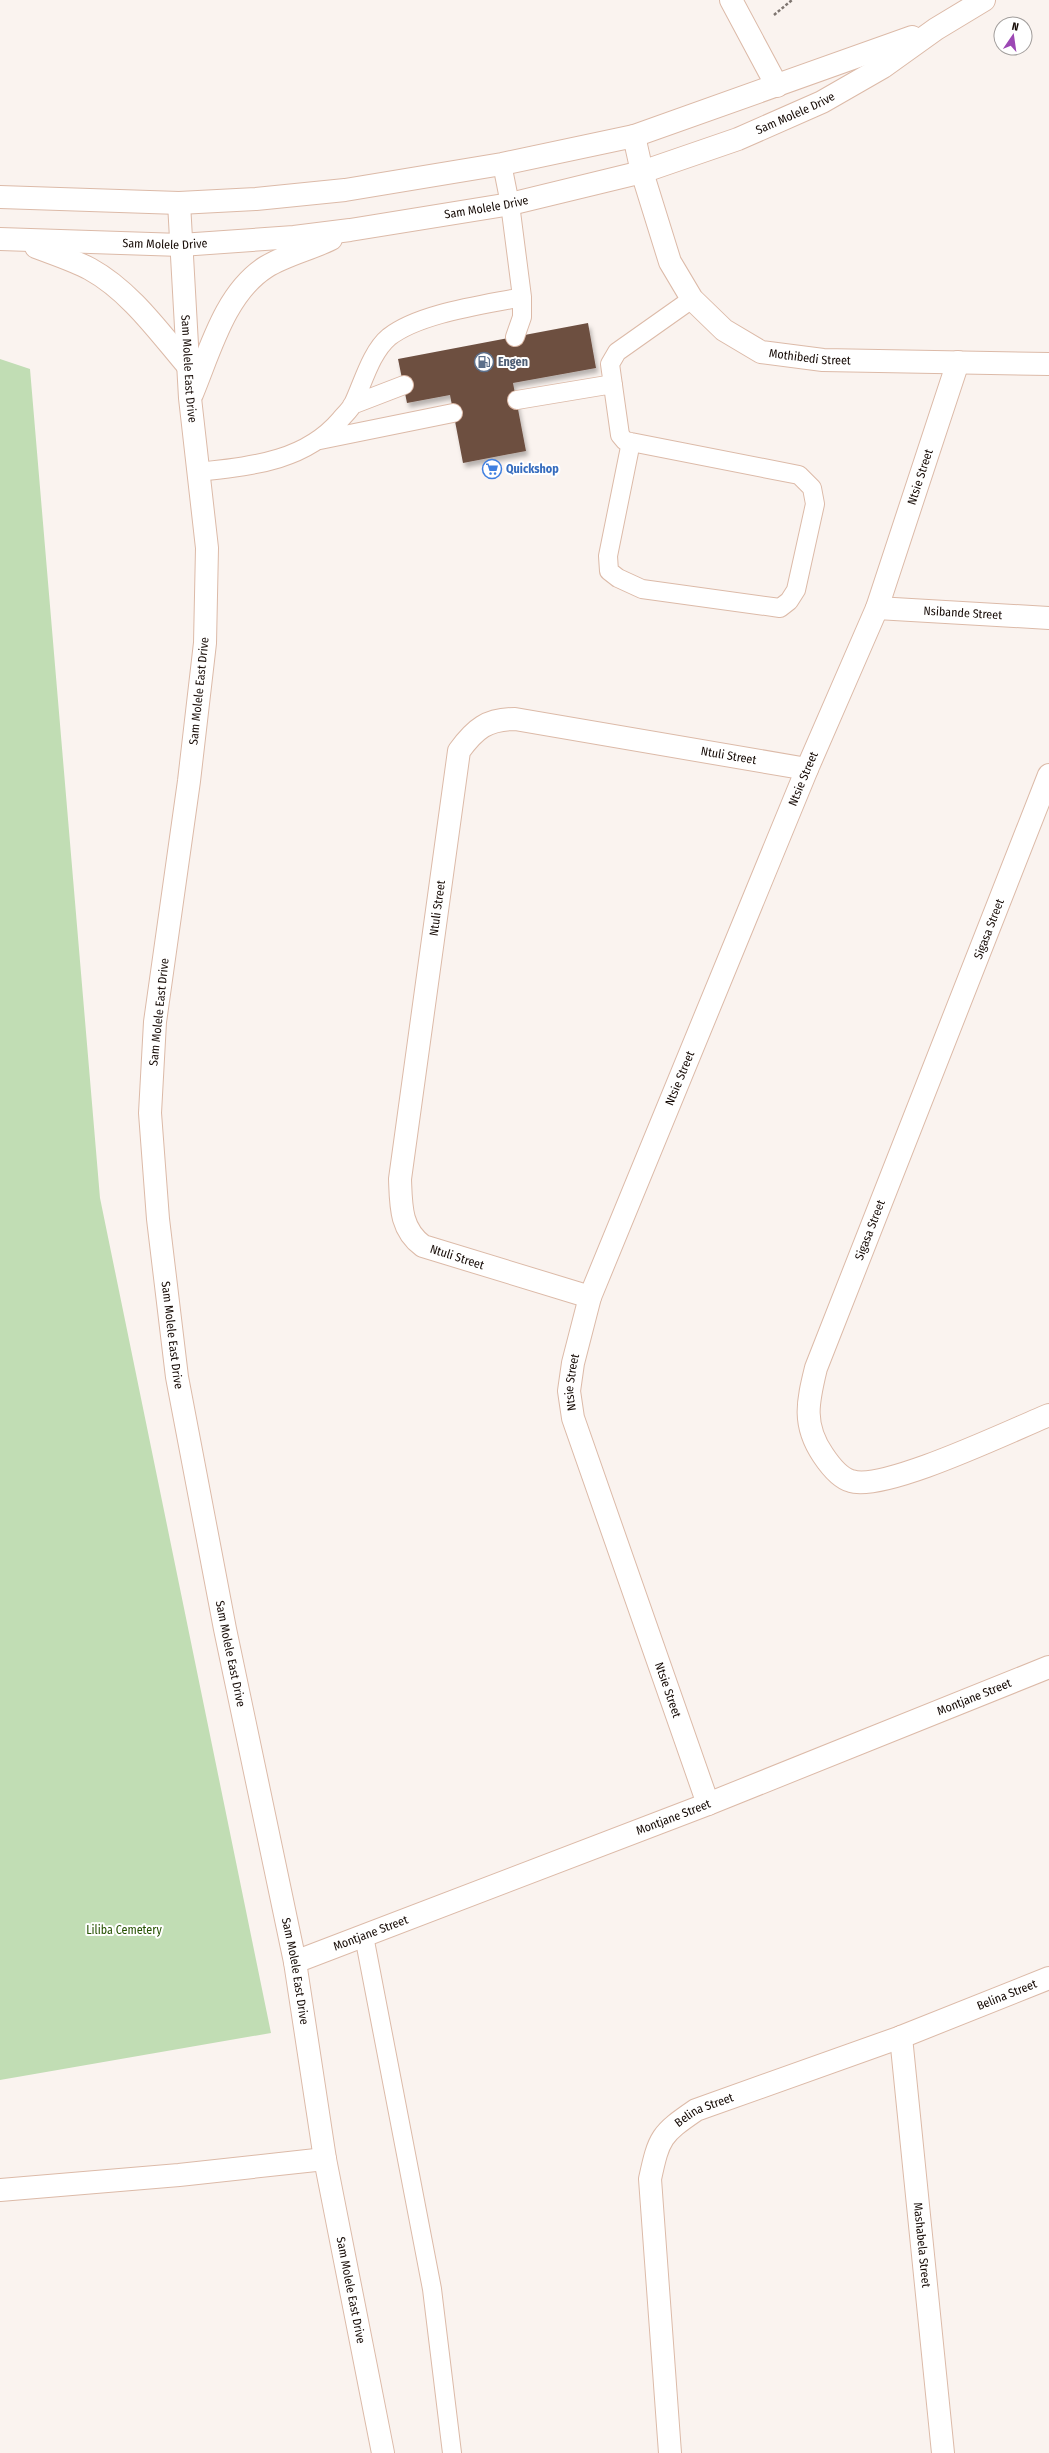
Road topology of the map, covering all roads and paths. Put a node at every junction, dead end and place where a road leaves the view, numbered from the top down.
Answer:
1 (731, 0) edge
2 (984, 0) edge
3 (936, 29) junction
4 (777, 86) junction
5 (634, 136) junction
6 (502, 164) junction
7 (642, 172) junction
8 (0, 197) edge
9 (179, 203) junction
10 (510, 204) junction
11 (350, 230) junction
12 (9, 240) edge
13 (181, 245) junction
14 (522, 297) junction
15 (692, 299) junction
16 (515, 337) dead end
17 (958, 362) junction
18 (1049, 364) edge
19 (188, 366) junction
20 (613, 384) junction
21 (404, 385) dead end
22 (190, 398) junction
23 (517, 400) dead end
24 (352, 406) junction
25 (453, 413) dead end
26 (315, 441) junction
27 (631, 442) junction
28 (198, 472) junction
29 (877, 608) junction
30 (1049, 618) edge
31 (807, 769) junction
32 (1049, 775) edge
33 (590, 1298) junction
34 (1049, 1415) edge
35 (1049, 1667) edge
36 (708, 1804) junction
37 (364, 1936) junction
38 (295, 1962) junction
39 (1049, 1978) edge
40 (901, 2037) junction
41 (325, 2159) junction
42 (0, 2190) edge
43 (383, 2453) edge
44 (452, 2453) edge
45 (670, 2453) edge
46 (942, 2453) edge

1 - 4 street
2 - 3 street, Sam Molele Drive
3 - 4 street, Sam Molele Drive
3 - 7 street, Sam Molele Drive
4 - 5 street, Sam Molele Drive
5 - 6 street, Sam Molele Drive
5 - 7 street, Mothibedi Street
6 - 9 street, Sam Molele Drive
6 - 10 lane
7 - 10 street, Sam Molele Drive
7 - 15 street, Mothibedi Street
8 - 9 street, Sam Molele Drive
9 - 13 street, Sam Molele East Drive
10 - 11 street, Sam Molele Drive
10 - 14 lane
11 - 13 street, Sam Molele Drive
11 - 22 street
12 - 13 street, Sam Molele Drive
12 - 19 street
13 - 19 street, Sam Molele East Drive
14 - 16 lane
14 - 24 lane
15 - 17 street, Mothibedi Street
15 - 20 lane
17 - 18 street, Mothibedi Street
17 - 29 street, Ntsie Street
19 - 22 street, Sam Molele East Drive
20 - 23 lane
20 - 27 lane
21 - 24 lane
22 - 28 street, Sam Molele East Drive
24 - 26 lane
25 - 26 lane
26 - 28 lane
27 - 27 lane
28 - 38 street, Sam Molele East Drive
29 - 30 street, Nsibande Street
29 - 31 street, Ntsie Street
31 - 33 street, Ntsie Street
31 - 33 street, Ntuli Street
32 - 34 street, Sigasa Street
33 - 36 street, Ntsie Street
35 - 36 street, Montjane Street
36 - 37 street, Montjane Street
37 - 38 street, Montjane Street
37 - 44 lane
38 - 41 street, Sam Molele East Drive
39 - 40 street, Belina Street
40 - 45 street, Belina Street
40 - 46 street, Mashabela Street
41 - 42 street
41 - 43 street, Sam Molele East Drive

